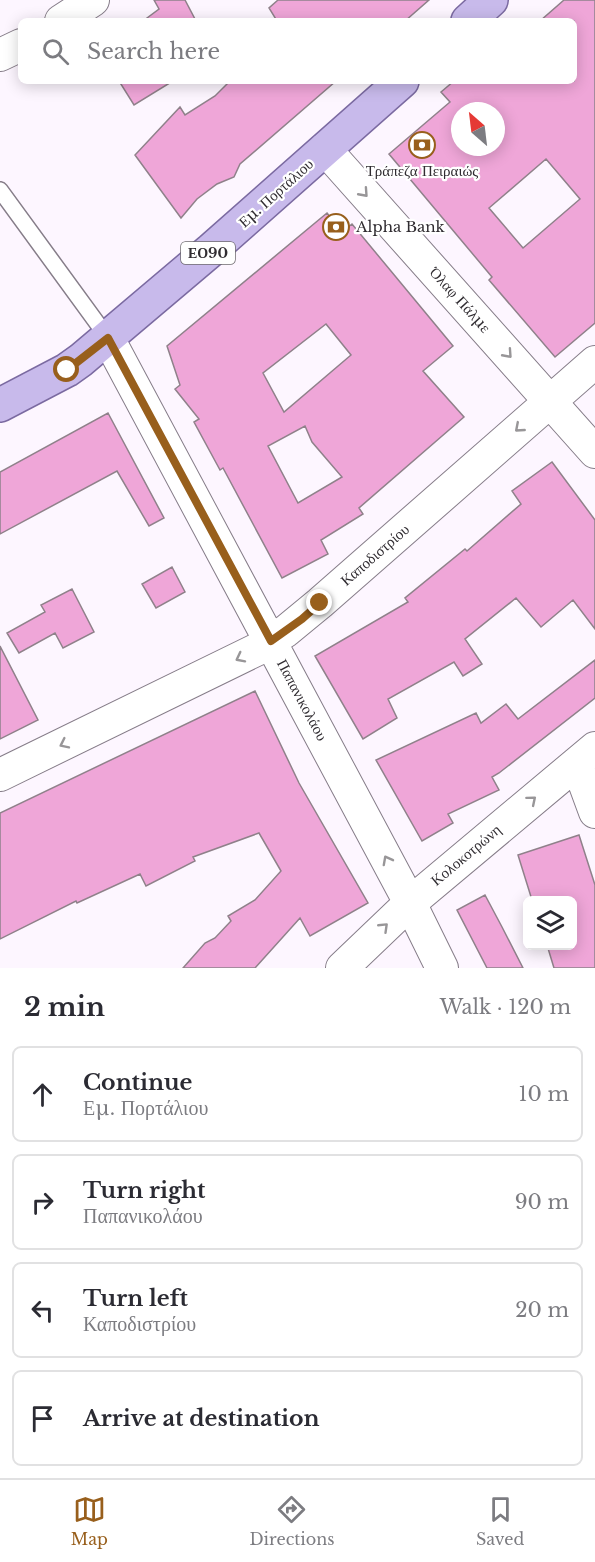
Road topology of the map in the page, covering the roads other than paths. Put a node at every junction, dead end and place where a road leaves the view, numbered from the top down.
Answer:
1 (93, 0) edge
2 (491, 0) edge
3 (66, 18) edge
4 (471, 18) edge
5 (18, 46) edge
6 (0, 55) edge
7 (399, 84) edge
8 (325, 150) junction
9 (0, 190) edge
10 (108, 338) junction
11 (595, 362) edge
12 (551, 401) junction
13 (0, 405) edge
14 (595, 452) edge
15 (271, 641) junction
16 (586, 755) edge
17 (0, 775) edge
18 (595, 812) edge
19 (410, 903) junction
20 (342, 968) edge
21 (442, 968) edge

1 - 3 street
2 - 4 main road
5 - 6 street
7 - 8 main road, Εμ. Πορτάλιου / ΕΟ90
8 - 10 main road, Εμ. Πορτάλιου / ΕΟ90
8 -> 12 street, Όλαφ Πάλμε
9 - 10 lane
10 - 13 main road, Εμ. Πορτάλιου / ΕΟ90
10 - 15 street, Παπανικολάου
11 - 12 street, Καποδιστρίου
12 - 14 street, Όλαφ Πάλμε
12 -> 15 street, Καποδιστρίου
15 -> 17 street, Καποδιστρίου
19 -> 15 street, Παπανικολάου
16 - 18 street
19 -> 16 street, Κολοκοτρώνη
20 -> 19 street, Κολοκοτρώνη
19 - 21 street, Παπανικολάου

